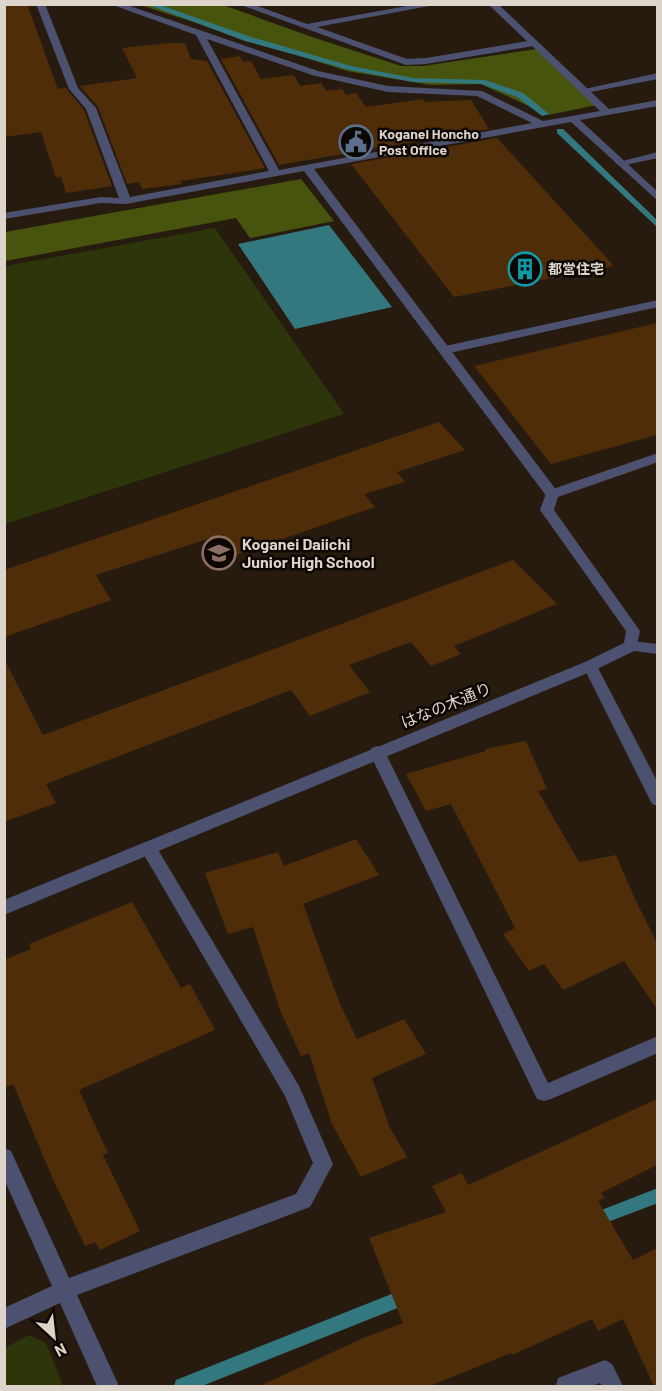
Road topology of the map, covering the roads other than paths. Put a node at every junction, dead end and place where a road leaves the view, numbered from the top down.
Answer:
1 (40, 4) edge
2 (114, 4) edge
3 (242, 4) edge
4 (436, 4) edge
5 (492, 4) edge
6 (306, 27) junction
7 (200, 35) junction
8 (534, 43) junction
9 (657, 76) edge
10 (585, 90) junction
11 (657, 103) edge
12 (607, 112) junction
13 (572, 118) junction
14 (541, 124) junction
15 (657, 156) edge
16 (620, 163) junction
17 (308, 169) junction
18 (276, 174) junction
19 (657, 198) edge
20 (126, 201) junction
21 (4, 216) edge
22 (657, 303) edge
23 (445, 350) junction
24 (657, 457) edge
25 (552, 494) junction
26 (631, 646) junction
27 (657, 649) edge
28 (590, 666) junction
29 (377, 752) junction
30 (657, 800) edge
31 (148, 848) junction
32 (4, 908) edge
33 (657, 1044) edge
34 (4, 1157) edge
35 (65, 1290) junction
36 (4, 1319) edge
37 (108, 1386) edge
38 (566, 1386) edge
39 (613, 1386) edge

1 - 20 street
2 - 7 street
3 - 6 street
4 - 6 street
5 - 8 street
6 - 8 street
7 - 14 street
7 - 18 street
8 - 10 street
9 - 10 street
10 - 12 street
11 - 12 street
12 - 13 street
13 - 14 street
13 - 16 street
14 - 17 street
15 - 16 street
16 - 19 street
17 - 18 street
17 - 23 street
18 - 20 street
20 - 21 street
22 - 23 street
23 - 25 street
24 - 25 street
25 - 26 street
26 - 27 street
26 - 28 street, はなの木通り
28 - 29 street, はなの木通り
28 - 30 street
29 - 31 street, はなの木通り
29 - 33 street
31 - 32 street, はなの木通り
31 - 35 street
34 - 35 street
35 - 36 street
35 - 37 street
38 - 39 street

